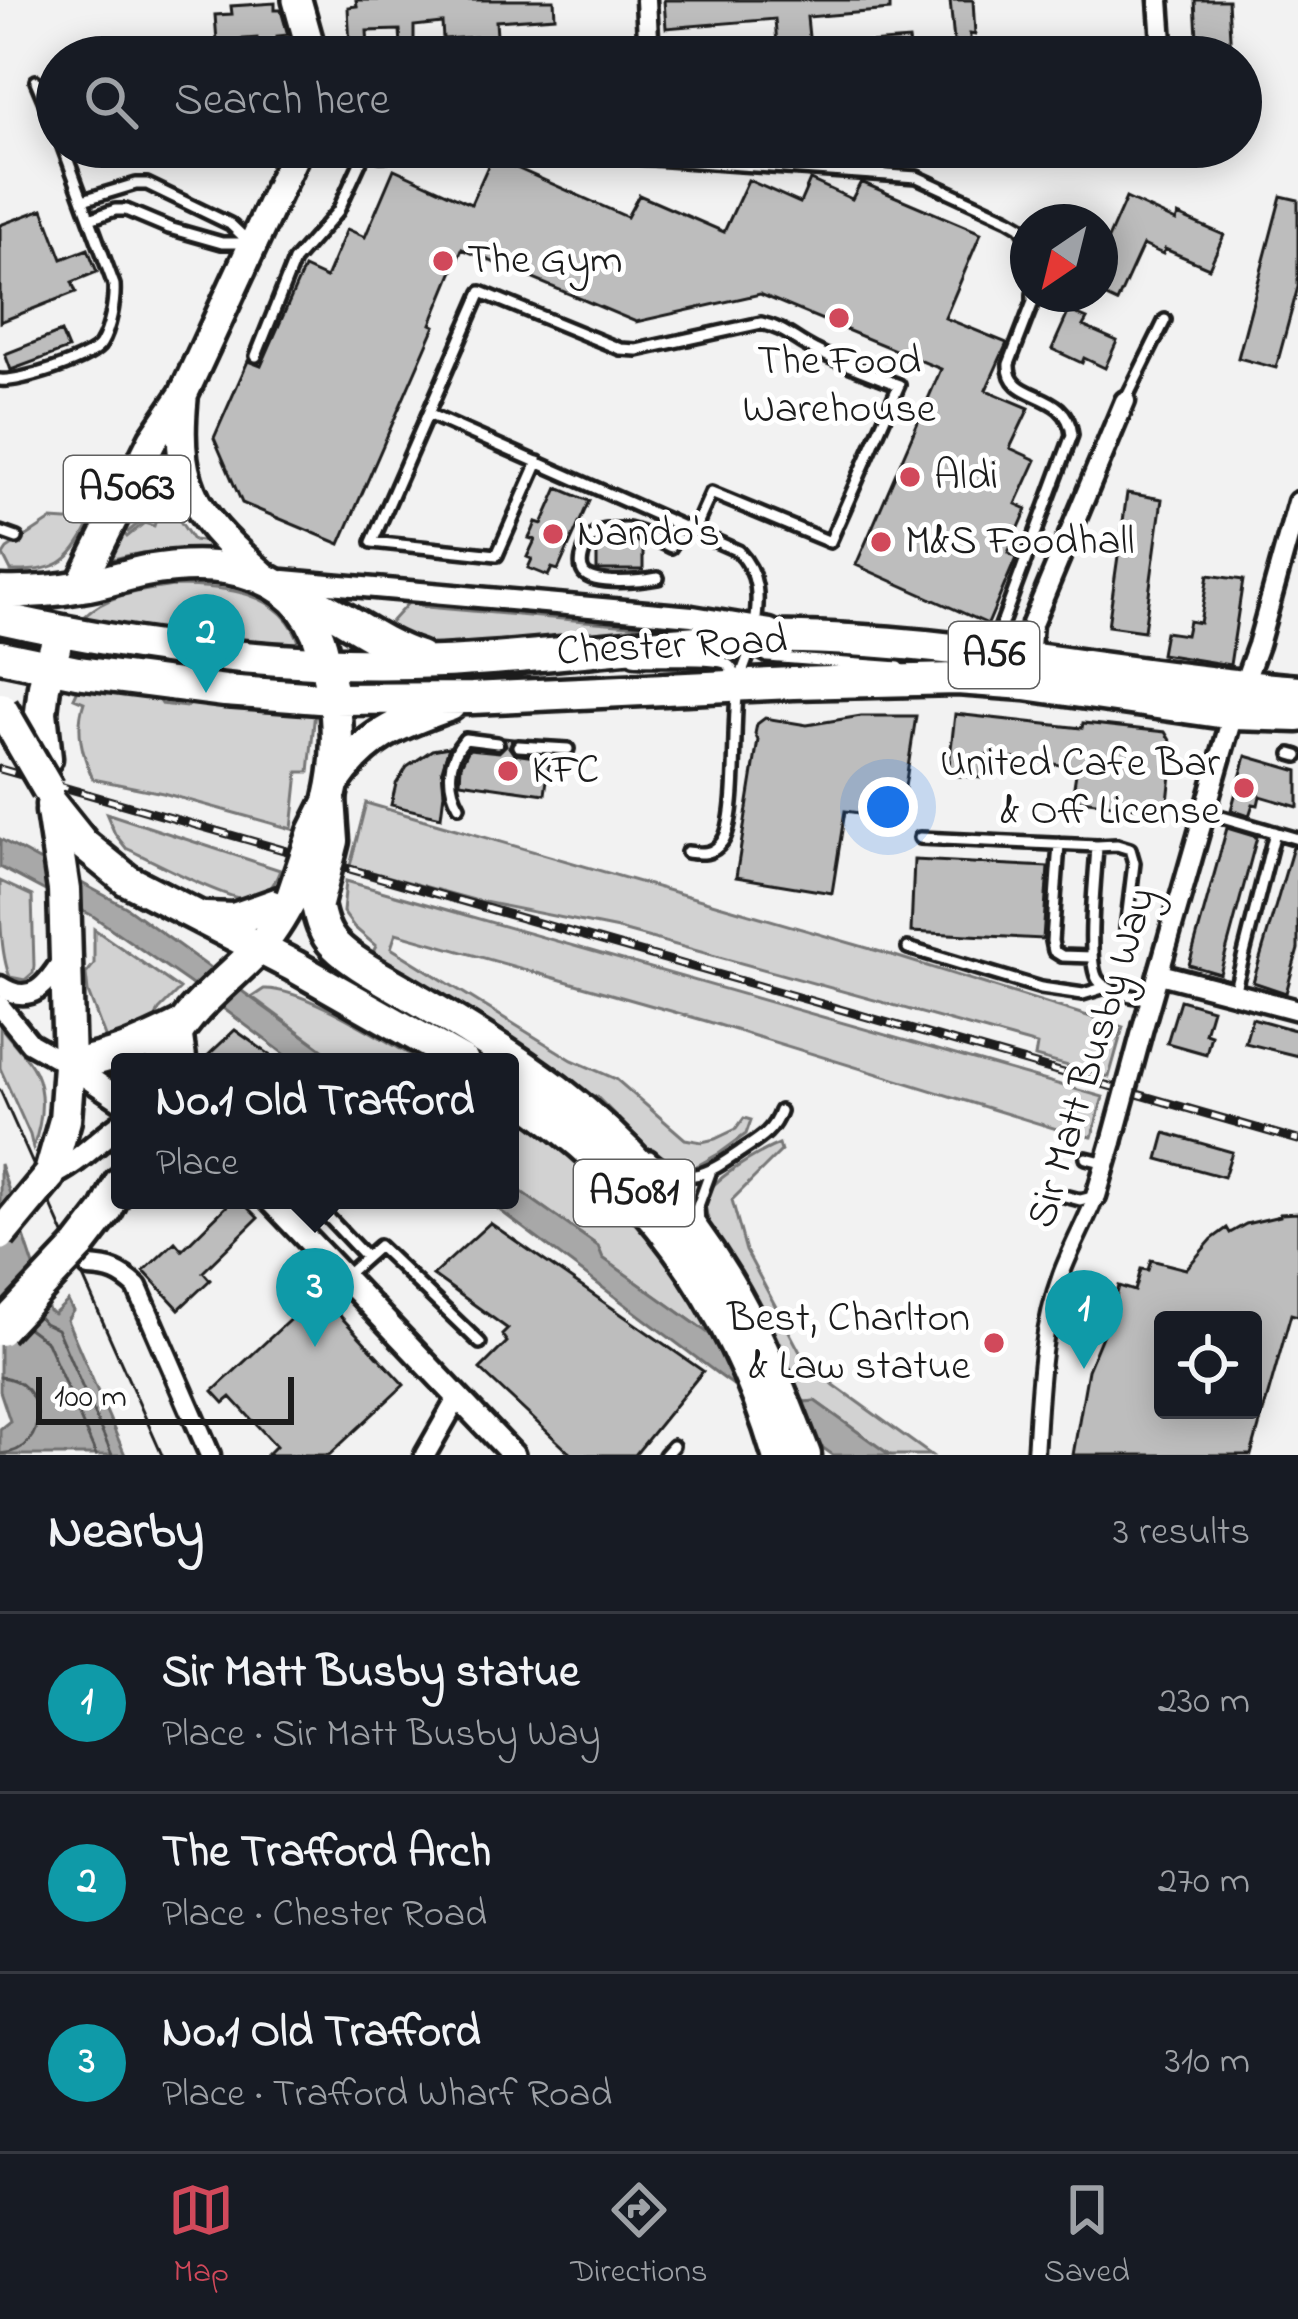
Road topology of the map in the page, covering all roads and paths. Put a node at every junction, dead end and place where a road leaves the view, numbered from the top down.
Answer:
1 (297, 0) edge
2 (320, 0) edge
3 (646, 0) edge
4 (1159, 0) edge
5 (308, 36) edge
6 (316, 36) edge
7 (648, 36) edge
8 (1162, 36) edge
9 (71, 168) edge
10 (288, 168) edge
11 (358, 168) edge
12 (784, 168) edge
13 (83, 200) junction
14 (90, 218) junction
15 (1010, 219) edge
16 (251, 244) junction
17 (1029, 312) edge
18 (1165, 320) dead end
19 (256, 356) dead end
20 (0, 380) edge
21 (183, 395) junction
22 (1125, 401) joint
23 (428, 415) junction
24 (538, 462) junction
25 (1298, 502) edge
26 (694, 531) junction
27 (0, 532) edge
28 (17, 538) dead end
29 (671, 547) dead end
30 (658, 578) dead end
31 (276, 584) junction
32 (79, 587) junction
33 (0, 592) edge
34 (0, 618) edge
35 (1001, 626) dead end
36 (60, 630) junction
37 (755, 632) junction
38 (110, 638) junction
39 (596, 649) junction
40 (0, 656) edge
41 (1029, 658) junction
42 (325, 662) junction
43 (441, 662) junction
44 (63, 669) junction
45 (957, 680) junction
46 (738, 686) junction
47 (1298, 691) edge
48 (332, 698) junction
49 (472, 698) junction
50 (1238, 700) junction
51 (0, 707) edge
52 (1298, 716) edge
53 (497, 743) dead end
54 (518, 746) dead end
55 (568, 749) dead end
56 (332, 790) junction
57 (54, 802) junction
58 (459, 806) dead end
59 (1204, 812) junction
60 (1275, 832) junction
61 (920, 838) dead end
62 (1298, 839) edge
63 (1059, 844) junction
64 (1097, 846) junction
65 (688, 851) dead end
66 (300, 900) junction
67 (196, 917) junction
68 (1126, 929) dead end
69 (908, 947) dead end
70 (259, 948) junction
71 (65, 956) junction
72 (1092, 957) junction
73 (1160, 974) junction
74 (0, 986) edge
75 (1106, 987) junction
76 (1234, 993) junction
77 (1152, 1000) junction
78 (0, 1006) edge
79 (1298, 1010) edge
80 (180, 1026) junction
81 (124, 1053) edge
82 (166, 1053) edge
83 (184, 1053) edge
84 (447, 1053) edge
85 (503, 1053) edge
86 (111, 1057) edge
87 (519, 1064) edge
88 (69, 1065) junction
89 (553, 1088) junction
90 (111, 1094) edge
91 (519, 1096) edge
92 (589, 1099) dead end
93 (780, 1112) dead end
94 (111, 1132) edge
95 (643, 1149) dead end
96 (1086, 1158) dead end
97 (1106, 1163) junction
98 (710, 1173) junction
99 (49, 1176) junction
100 (1057, 1194) dead end
101 (1096, 1196) junction
102 (111, 1208) edge
103 (279, 1209) edge
104 (321, 1209) edge
105 (0, 1235) edge
106 (700, 1240) junction
107 (366, 1257) junction
108 (75, 1261) junction
109 (344, 1277) junction
110 (738, 1324) junction
111 (0, 1330) edge
112 (479, 1343) dead end
113 (458, 1397) junction
114 (209, 1455) edge
115 (425, 1455) edge
116 (513, 1455) edge
117 (778, 1455) edge
118 (805, 1455) edge
119 (1035, 1455) edge

1 - 5 main road
2 - 6 main road
3 - 7 street
4 - 8 street
9 - 13 lane
10 - 16 main road, A5063
11 - 19 lane
12 - 15 lane
13 - 14 lane
13 - 16 lane
14 - 16 lane
14 - 20 lane
16 - 21 main road, A5063
17 - 35 lane
18 - 22 lane
21 - 31 main road, A5063
21 - 32 main road, A5063
22 - 41 street
23 - 24 lane
23 - 24 lane
23 - 26 lane
24 - 26 lane
25 - 50 street, Sir Matt Busby Way
26 - 37 lane
27 - 28 lane
29 - 30 lane
31 - 32 highway, A56
31 - 37 street
31 - 42 highway
31 - 43 highway, A56
32 - 33 highway
32 - 36 highway
34 - 36 highway, A56
36 - 38 highway, Chester Road / A56
36 - 44 highway
37 - 39 highway, Chester Road / A56
37 - 41 highway, Chester Road / A56
37 - 45 lane
37 - 46 lane
38 - 42 highway, Chester Road / A56
38 - 44 highway
39 - 43 highway, Chester Road / A56
39 - 46 lane
40 - 44 highway, A56
41 - 50 highway, Chester Road / A56
42 - 43 highway, Chester Road / A56
42 - 48 highway
44 - 48 highway, Chester Road / A56
44 - 57 highway
45 - 46 highway, Chester Road / A56
45 - 50 highway, Chester Road / A56
46 - 49 highway, Chester Road / A56
46 - 65 lane
47 - 50 highway, Chester Road / A56
48 - 49 highway, Chester Road / A56
48 - 56 highway
49 - 56 highway, A56
50 - 52 highway, Chester Road / A56
50 - 59 street, Sir Matt Busby Way
51 - 57 highway, bridge
53 - 58 lane
54 - 55 lane
56 - 66 highway, bridge
57 - 67 highway
57 - 71 highway
59 - 60 lane
59 - 73 street, Sir Matt Busby Way
60 - 62 lane
60 - 76 lane
61 - 63 lane
63 - 64 lane
63 - 72 lane
64 - 68 lane
64 - 72 lane
66 - 67 highway
66 - 70 highway
66 - 85 highway, A5081
67 - 70 highway
69 - 75 lane
70 - 80 highway
70 - 84 highway
71 - 74 street
71 - 88 highway
72 - 75 lane
73 - 76 street
73 - 77 street, Sir Matt Busby Way
75 - 77 lane
76 - 79 street
77 - 97 street, Sir Matt Busby Way, bridge
78 - 88 street
80 - 81 highway
80 - 82 highway
80 - 83 street
86 - 88 highway
87 - 89 highway, A5081
88 - 90 street
88 - 99 highway
89 - 92 lane
89 - 106 highway, A5081
91 - 110 highway, A5081
93 - 98 lane
94 - 99 street
95 - 98 lane
96 - 97 lane
97 - 101 street, Sir Matt Busby Way
98 - 106 lane
99 - 105 highway, bridge
100 - 101 lane
101 - 119 street, Sir Matt Busby Way
102 - 108 highway
103 - 109 street
104 - 107 lane
106 - 110 highway, A5081
107 - 109 lane
107 - 112 lane
108 - 111 highway, bridge
108 - 114 street
109 - 113 street
110 - 117 highway, A5081
110 - 118 highway, A5081
113 - 115 street
113 - 116 street

